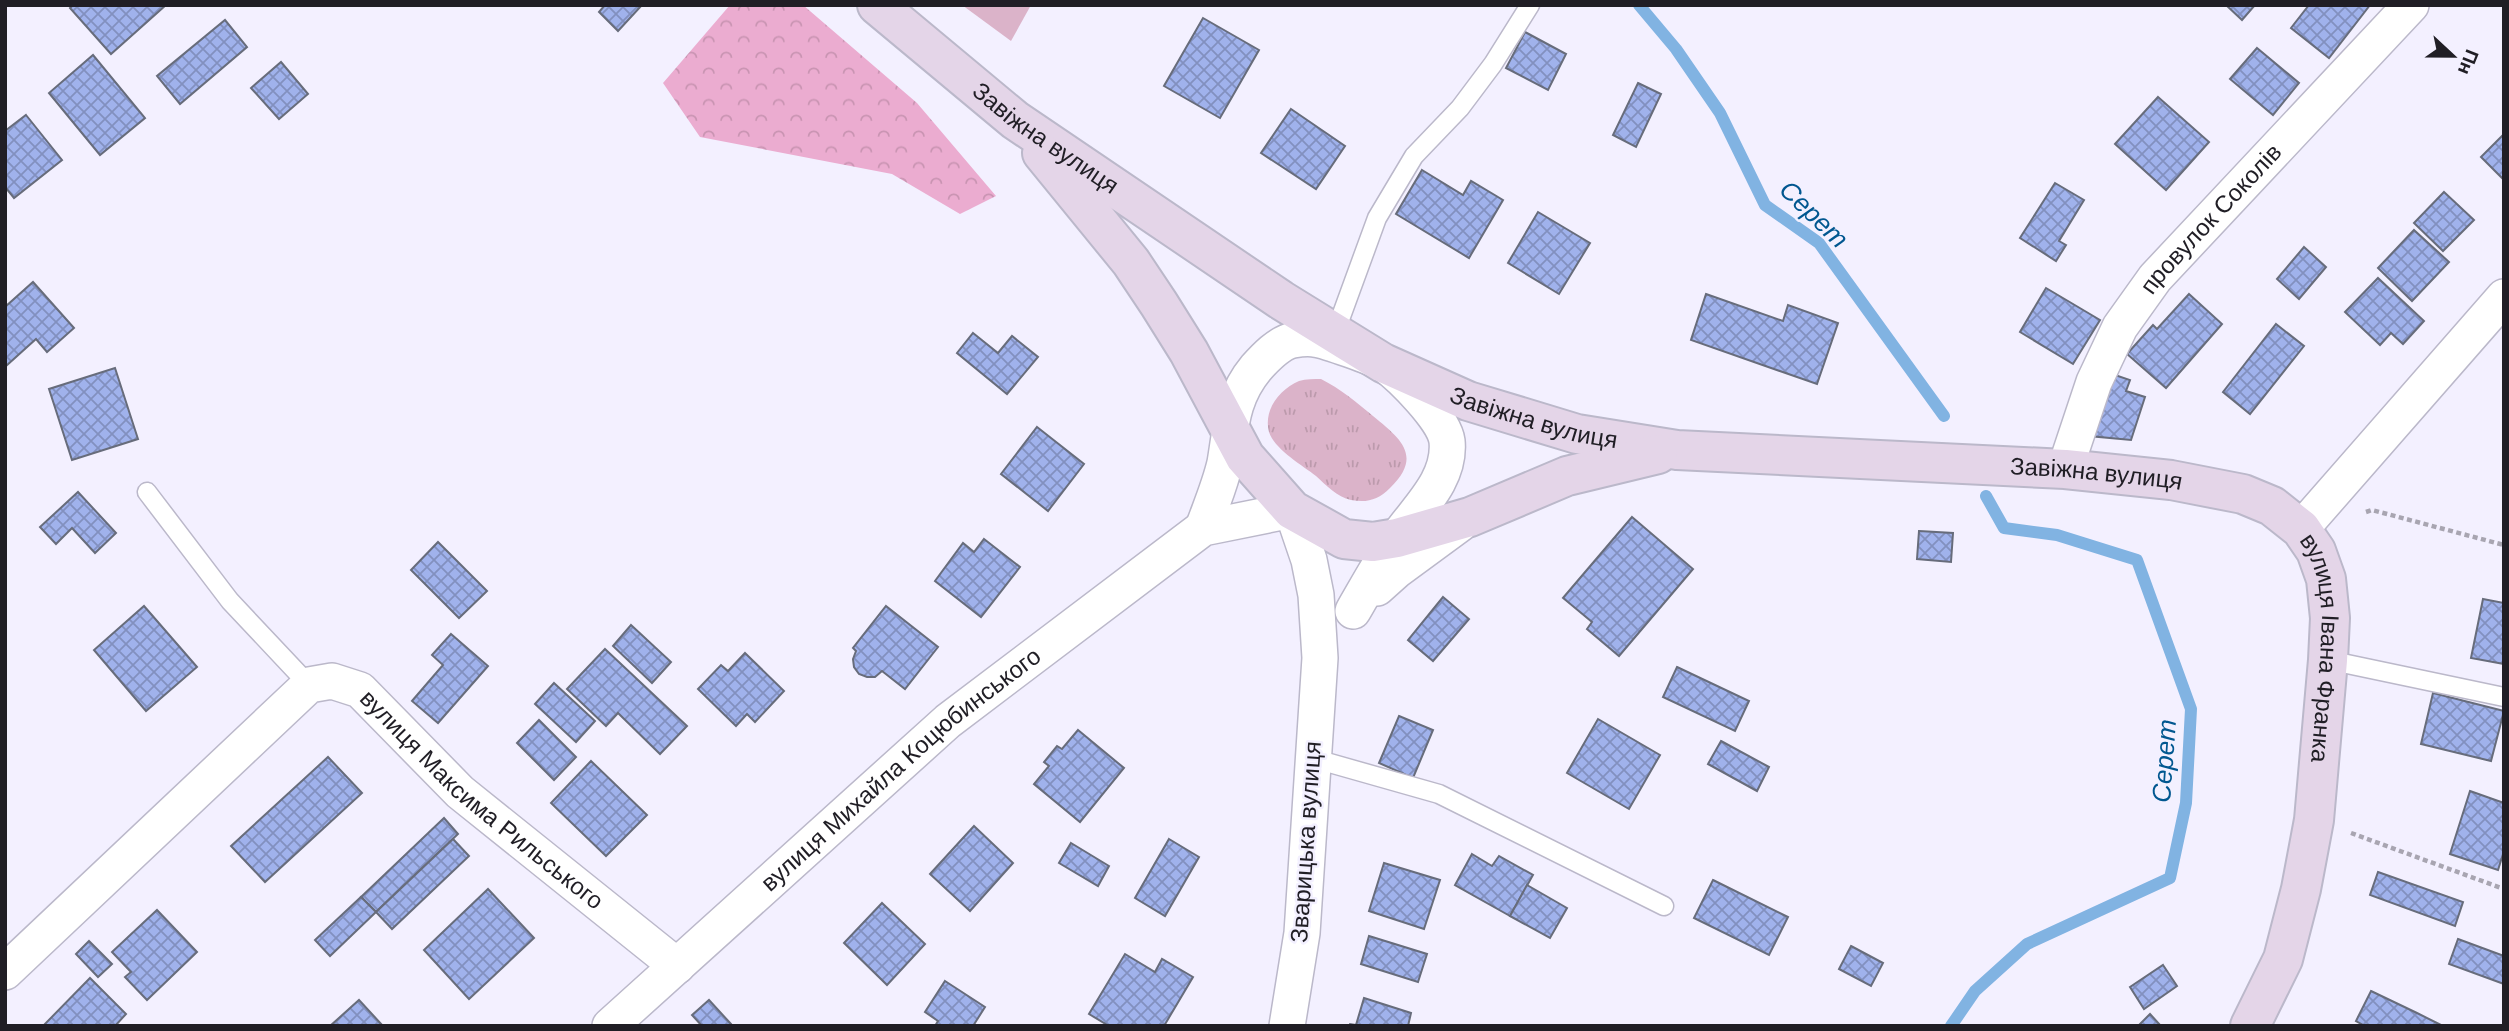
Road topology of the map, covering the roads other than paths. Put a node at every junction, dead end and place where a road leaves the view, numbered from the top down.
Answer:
1 (877, 5) edge
2 (1530, 5) edge
3 (2411, 5) edge
4 (1015, 120) junction
5 (2504, 297) edge
6 (1335, 333) junction
7 (1383, 363) junction
8 (1229, 428) junction
9 (1677, 450) junction
10 (2065, 469) junction
11 (147, 492) dead end
12 (1292, 510) junction
13 (1470, 517) junction
14 (1203, 528) junction
15 (2301, 529) junction
16 (1397, 538) junction
17 (1353, 611) junction
18 (1320, 658) junction
19 (2328, 660) junction
20 (309, 685) junction
21 (2504, 697) edge
22 (1312, 758) junction
23 (1664, 906) dead end
24 (677, 966) junction
25 (5, 972) edge
26 (610, 1026) edge
27 (1287, 1026) edge
28 (2250, 1026) edge

1 - 4 main road, Завіжна вулиця
2 - 6 lane
3 - 10 street, провулок Соколів
4 - 6 main road, Завіжна вулиця
4 - 8 main road
5 - 15 street, вулиця Івана Франка
6 - 7 main road, Завіжна вулиця
7 - 8 street
7 - 9 main road, Завіжна вулиця
7 - 16 street
8 - 12 main road
8 - 14 street
9 - 10 main road, Завіжна вулиця
9 - 13 main road
10 - 15 main road, Завіжна вулиця
11 - 20 lane
12 - 14 street
12 - 16 main road
12 - 18 street, Зварицька вулиця
13 - 16 main road
13 - 17 street
14 - 24 street, вулиця Михайла Коцюбинського
15 - 19 main road, вулиця Івана Франка
16 - 17 street
17 - 18 street
18 - 22 street, Зварицька вулиця
19 - 21 lane
19 - 28 main road, вулиця Івана Франка
20 - 24 street, вулиця Максима Рильського
20 - 25 street
22 - 23 lane
22 - 27 street, Зварицька вулиця
24 - 26 street, вулиця Михайла Коцюбинського

